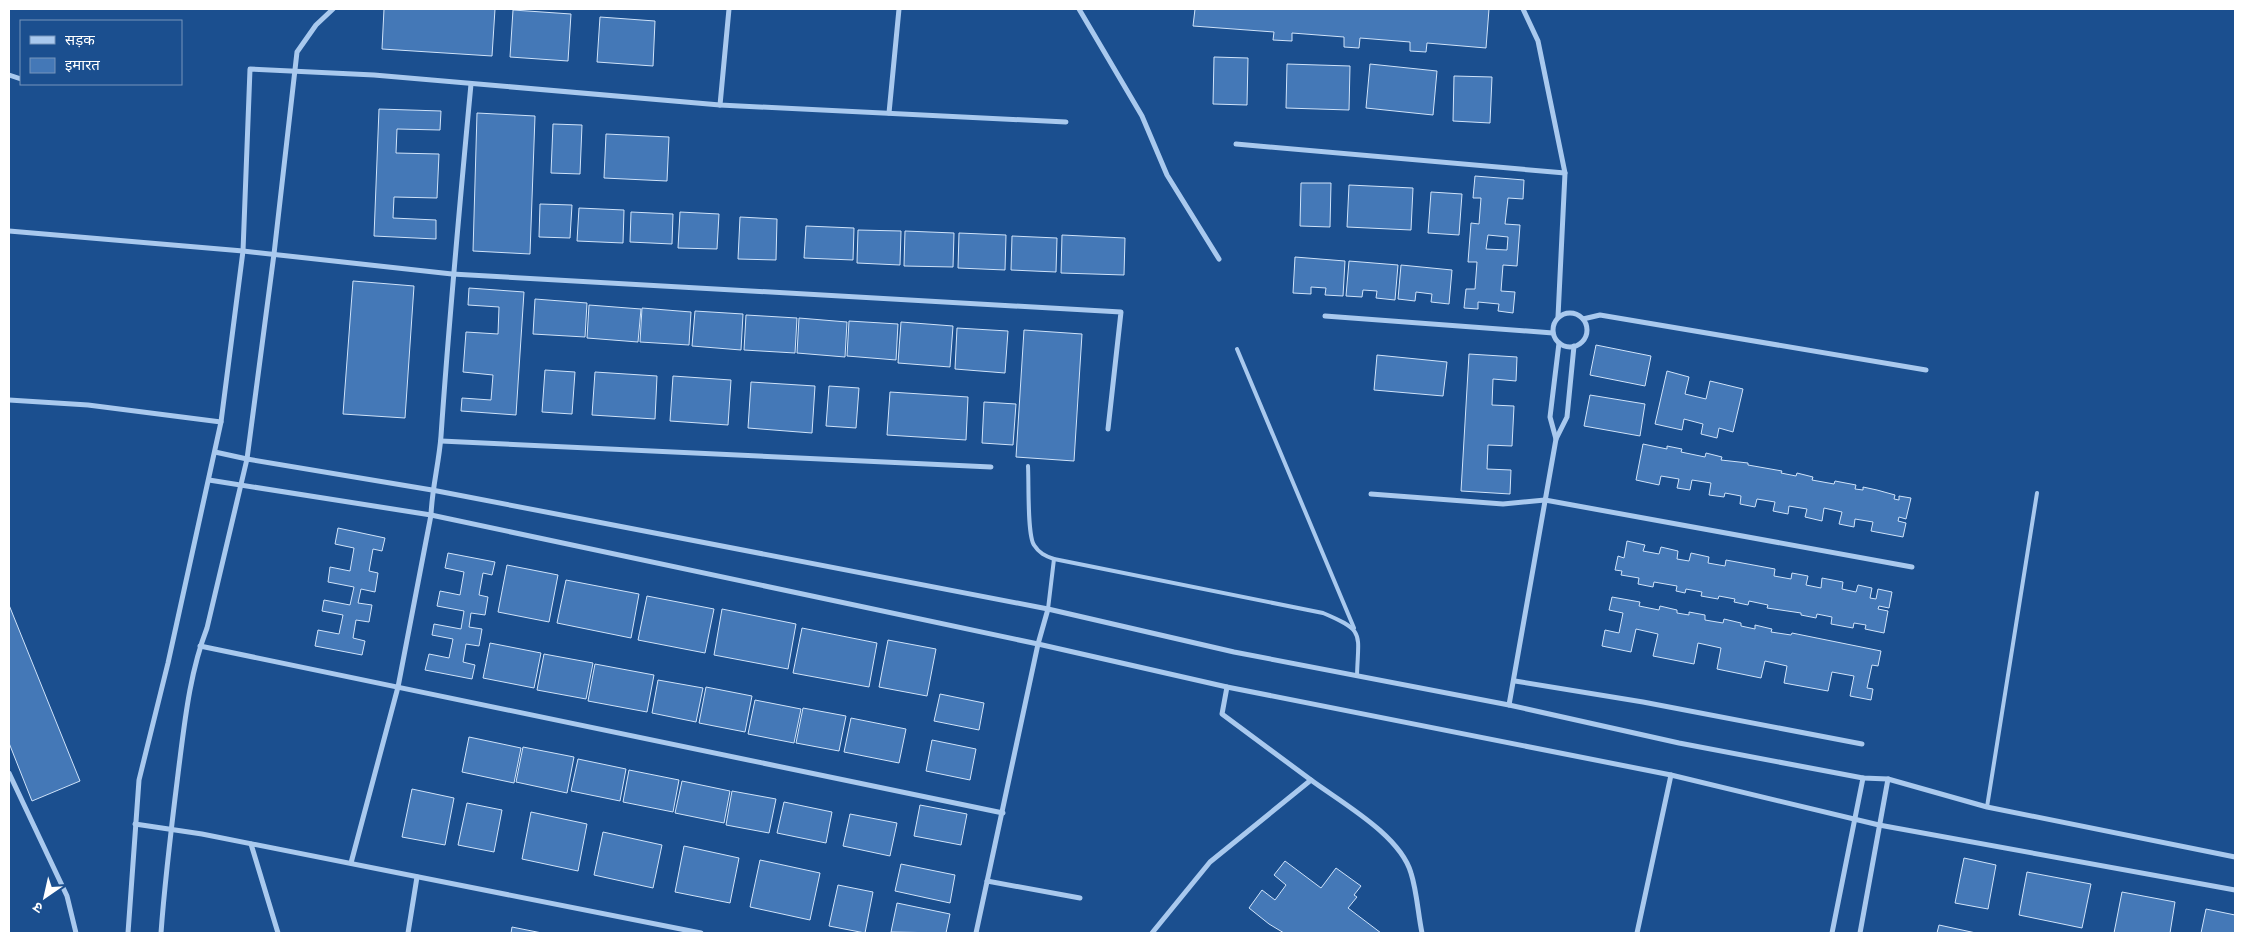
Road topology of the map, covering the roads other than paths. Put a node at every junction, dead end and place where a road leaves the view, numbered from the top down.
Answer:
1 (333, 9) edge
2 (729, 9) edge
3 (900, 9) edge
4 (1079, 9) edge
5 (1523, 9) edge
6 (294, 71) junction
7 (471, 84) junction
8 (720, 105) junction
9 (890, 113) junction
10 (1066, 122) dead end
11 (1236, 144) dead end
12 (1565, 173) junction
13 (9, 231) edge
14 (243, 251) junction
15 (274, 254) junction
16 (1219, 259) dead end
17 (452, 274) junction
18 (1325, 316) dead end
19 (1558, 317) junction
20 (1583, 319) junction
21 (1553, 333) junction
22 (1559, 343) junction
23 (1574, 346) junction
24 (1237, 349) dead end
25 (1926, 370) dead end
26 (9, 400) edge
27 (221, 422) junction
28 (1108, 429) dead end
29 (1556, 439) junction
30 (441, 441) junction
31 (215, 452) junction
32 (247, 459) junction
33 (1028, 466) dead end
34 (991, 467) dead end
35 (209, 480) junction
36 (240, 486) junction
37 (432, 490) junction
38 (2037, 493) dead end
39 (1371, 494) dead end
40 (1545, 500) junction
41 (431, 515) junction
42 (1054, 559) junction
43 (1912, 567) dead end
44 (1048, 609) junction
45 (1355, 630) junction
46 (1038, 644) junction
47 (200, 646) junction
48 (1357, 676) junction
49 (1515, 681) junction
50 (398, 687) junction
51 (1227, 687) junction
52 (1509, 705) junction
53 (1862, 744) dead end
54 (9, 772) edge
55 (1671, 775) junction
56 (1863, 778) junction
57 (1888, 779) junction
58 (1311, 780) junction
59 (1986, 807) junction
60 (1002, 812) junction
61 (1854, 819) junction
62 (135, 824) junction
63 (1879, 825) junction
64 (171, 828) junction
65 (251, 844) junction
66 (2235, 857) edge
67 (351, 863) junction
68 (417, 877) junction
69 (988, 882) junction
70 (2235, 890) edge
71 (1080, 898) dead end
72 (76, 933) edge
73 (128, 933) edge
74 (161, 933) edge
75 (278, 933) edge
76 (408, 933) edge
77 (701, 933) edge
78 (976, 933) edge
79 (1152, 933) edge
80 (1422, 933) edge
81 (1637, 933) edge
82 (1832, 933) edge
83 (1860, 933) edge

1 - 6 street
2 - 8 street
3 - 9 street
4 - 16 street
5 - 12 street
6 - 7 street
6 - 14 street
6 - 15 street
7 - 8 street
7 - 17 street
8 - 9 street
9 - 10 street
11 - 12 street
12 - 19 street
13 - 14 street
14 - 15 street
14 - 27 street
15 - 17 street
15 - 32 street
17 - 28 street
17 - 30 street
18 - 21 street
19 - 20 street
19 - 21 street
20 - 23 street
20 - 25 street
21 - 22 street
22 - 23 street
22 - 29 street
23 - 29 street
24 - 45 lane
26 - 27 street
27 - 31 street
29 - 40 street
30 - 34 street
30 - 37 street
31 - 32 street
31 - 35 street
32 - 36 street
32 - 37 street
33 - 42 lane
35 - 36 street
35 - 62 street
36 - 41 street
36 - 47 street
37 - 41 street
37 - 44 street
38 - 59 lane
39 - 40 street
40 - 43 street
40 - 49 street
41 - 46 street
41 - 50 street
42 - 44 lane
42 - 45 lane
44 - 46 street
44 - 48 street
45 - 48 lane
46 - 51 street
46 - 60 street
47 - 50 street
47 - 64 street
48 - 52 street
49 - 52 street
49 - 53 street
50 - 60 street
50 - 67 street
51 - 55 street
51 - 58 street
52 - 56 street
54 - 72 street
55 - 61 street
55 - 81 street
56 - 57 street
56 - 61 street
57 - 59 street
57 - 63 street
58 - 79 street
58 - 80 street
59 - 66 street
60 - 69 street
61 - 63 street
61 - 82 street
62 - 64 street
62 - 73 street
63 - 70 street
63 - 83 street
64 - 65 street
64 - 74 street
65 - 67 street
65 - 75 street
67 - 68 street
68 - 76 street
68 - 77 street
69 - 71 street
69 - 78 street

